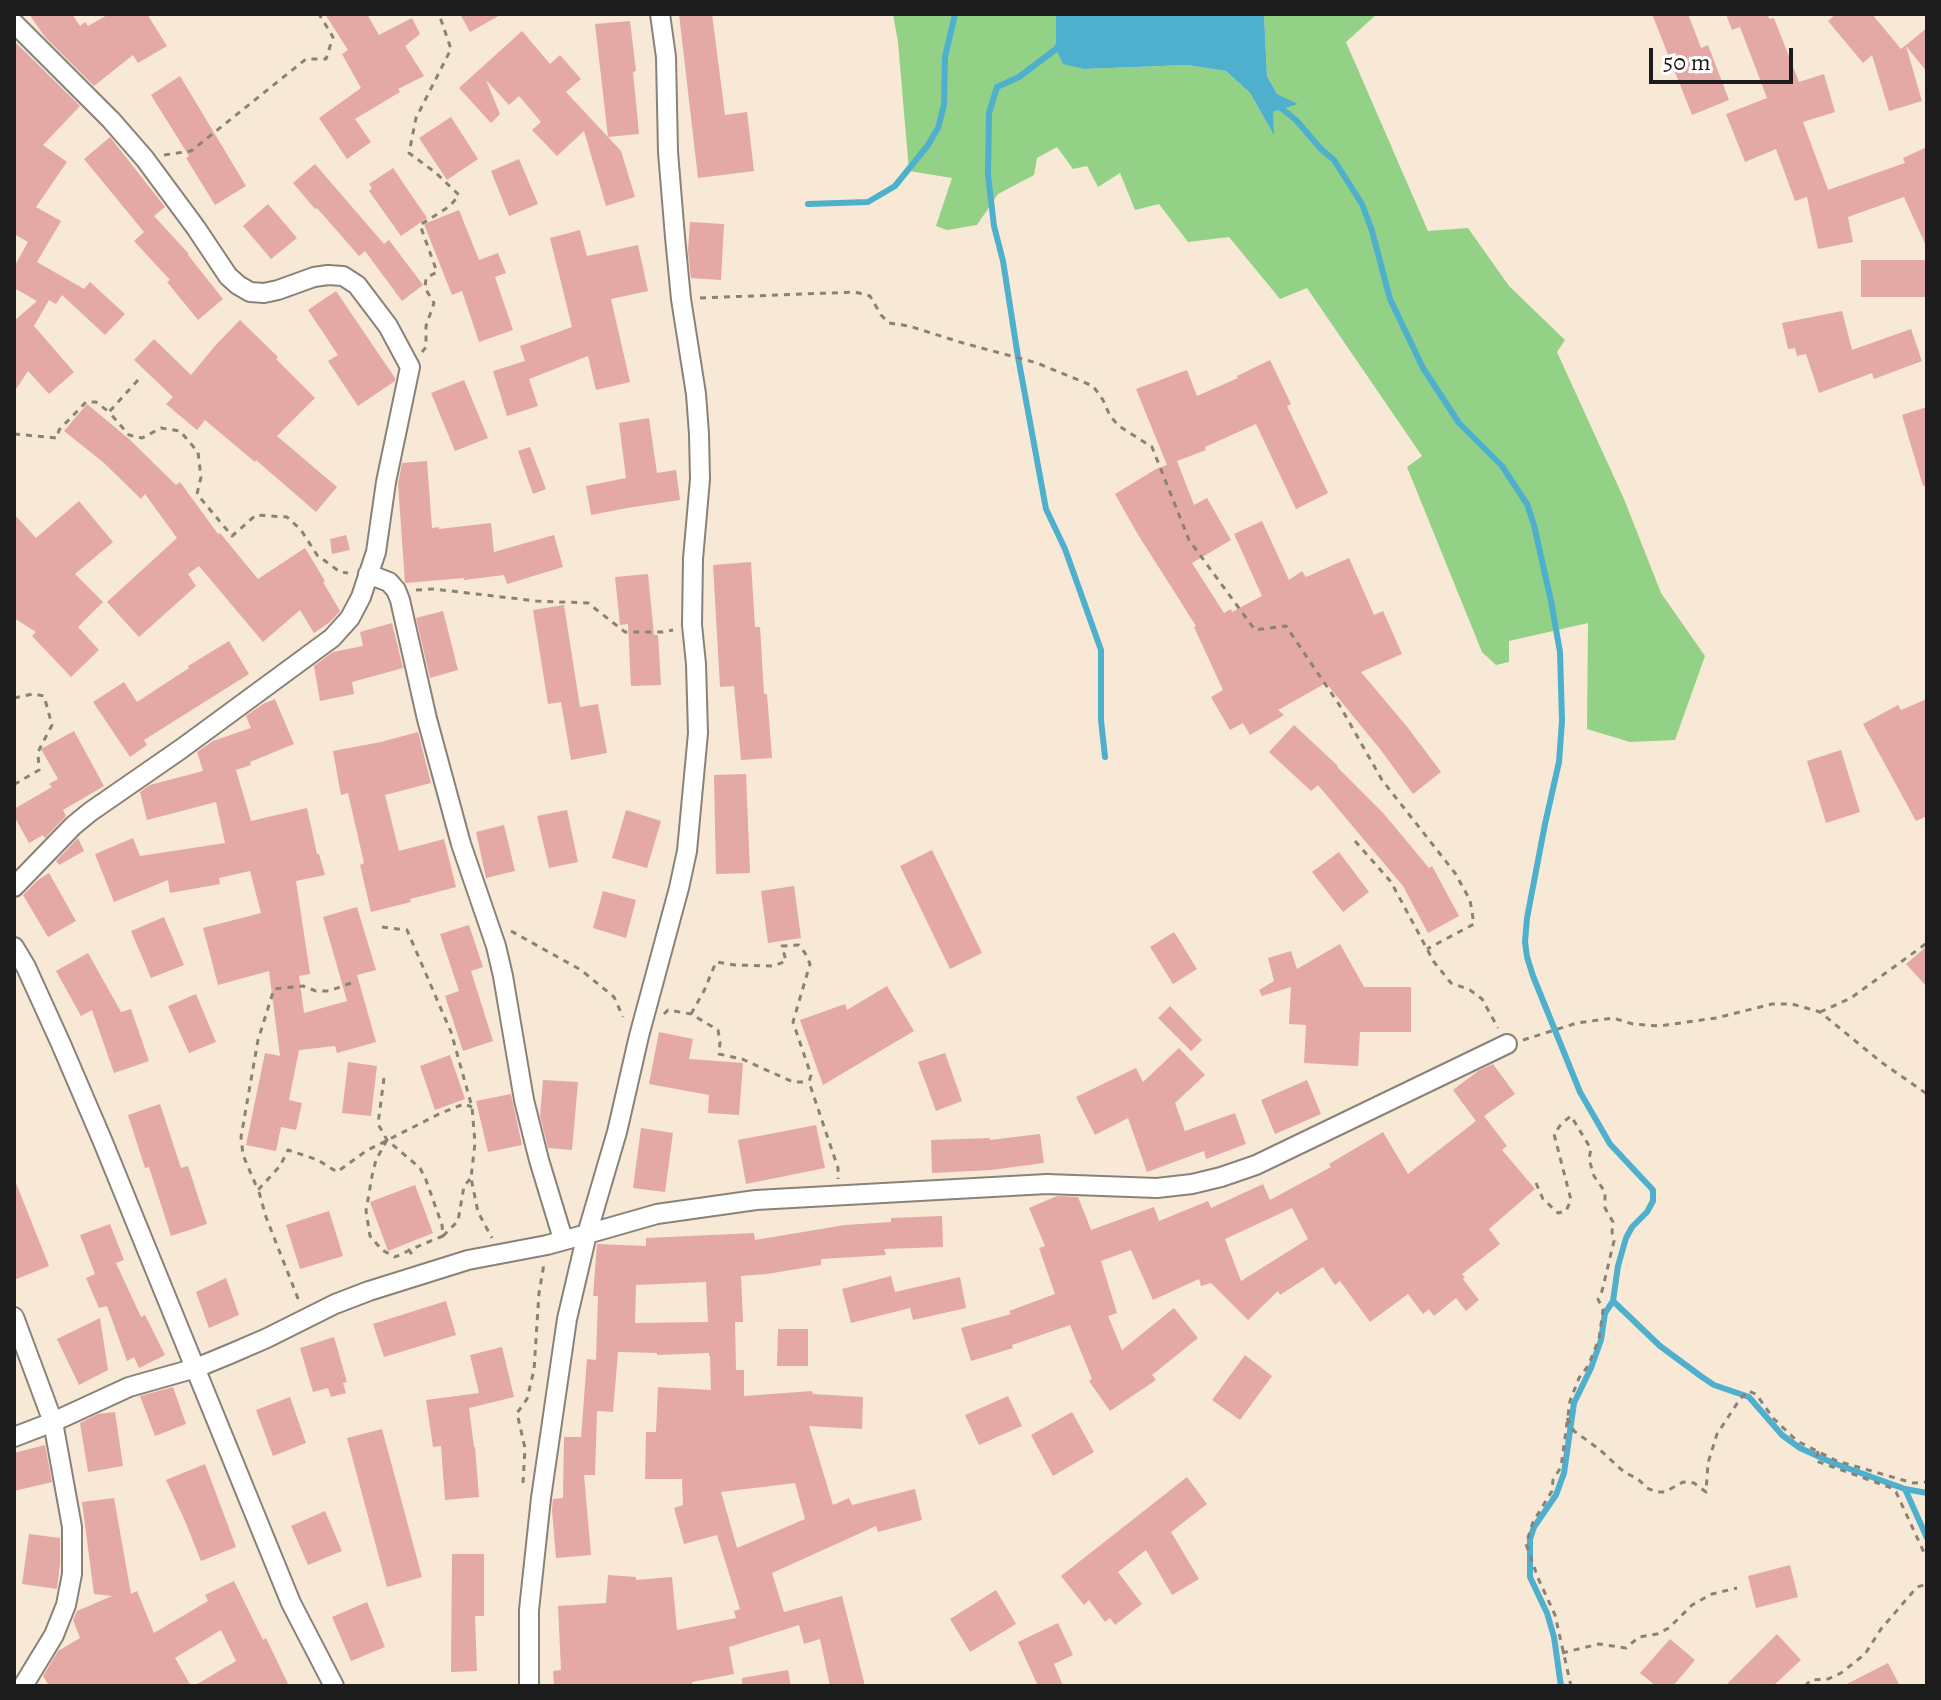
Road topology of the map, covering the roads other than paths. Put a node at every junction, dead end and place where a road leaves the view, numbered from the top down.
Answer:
1 (660, 14) edge
2 (14, 23) edge
3 (368, 574) junction
4 (14, 887) edge
5 (14, 947) edge
6 (1507, 1044) road end
7 (587, 1234) junction
8 (555, 1242) junction
9 (14, 1317) edge
10 (196, 1368) junction
11 (53, 1422) junction
12 (14, 1437) edge
13 (23, 1686) edge
14 (334, 1686) edge
15 (529, 1686) edge

1 - 7 street
2 - 3 street
3 - 4 street
3 - 8 street
5 - 10 street
6 - 7 street
7 - 8 street
7 - 15 street
8 - 10 street
9 - 11 street
10 - 11 street
10 - 14 street
11 - 12 street
11 - 13 street

